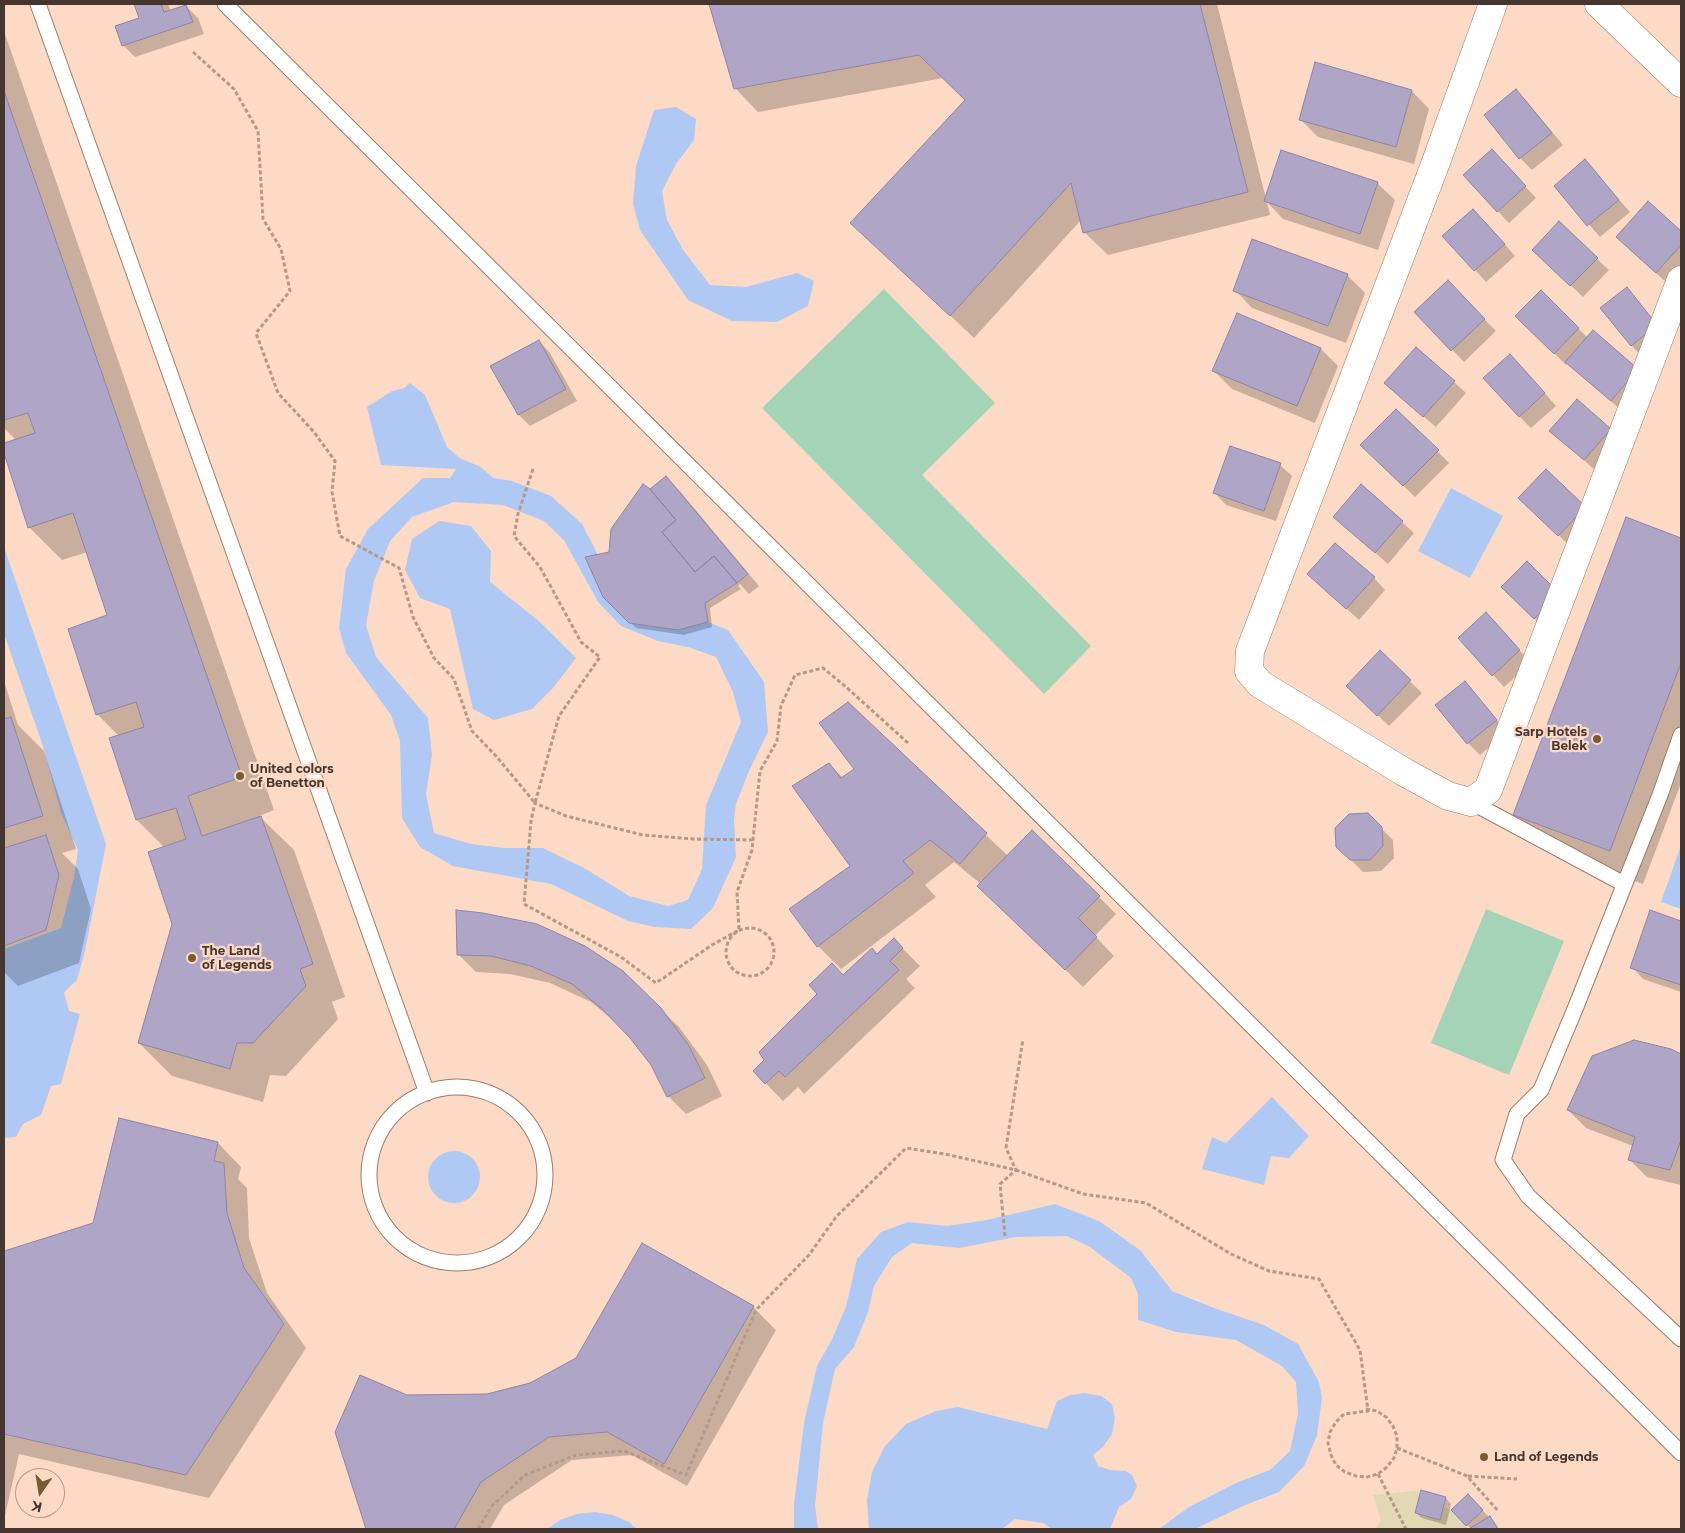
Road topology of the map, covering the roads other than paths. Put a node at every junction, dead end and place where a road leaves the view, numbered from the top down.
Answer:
1 (38, 4) edge
2 (225, 4) edge
3 (1493, 4) edge
4 (1599, 4) edge
5 (1681, 83) edge
6 (1681, 280) edge
7 (1681, 735) edge
8 (1471, 802) junction
9 (1624, 884) junction
10 (427, 1093) junction
11 (1681, 1339) edge
12 (1681, 1453) edge

1 - 10 lane
2 - 12 lane
3 - 8 street
4 - 5 street
6 - 8 street
7 - 9 lane
8 - 9 lane
9 - 11 lane
10 - 10 lane

